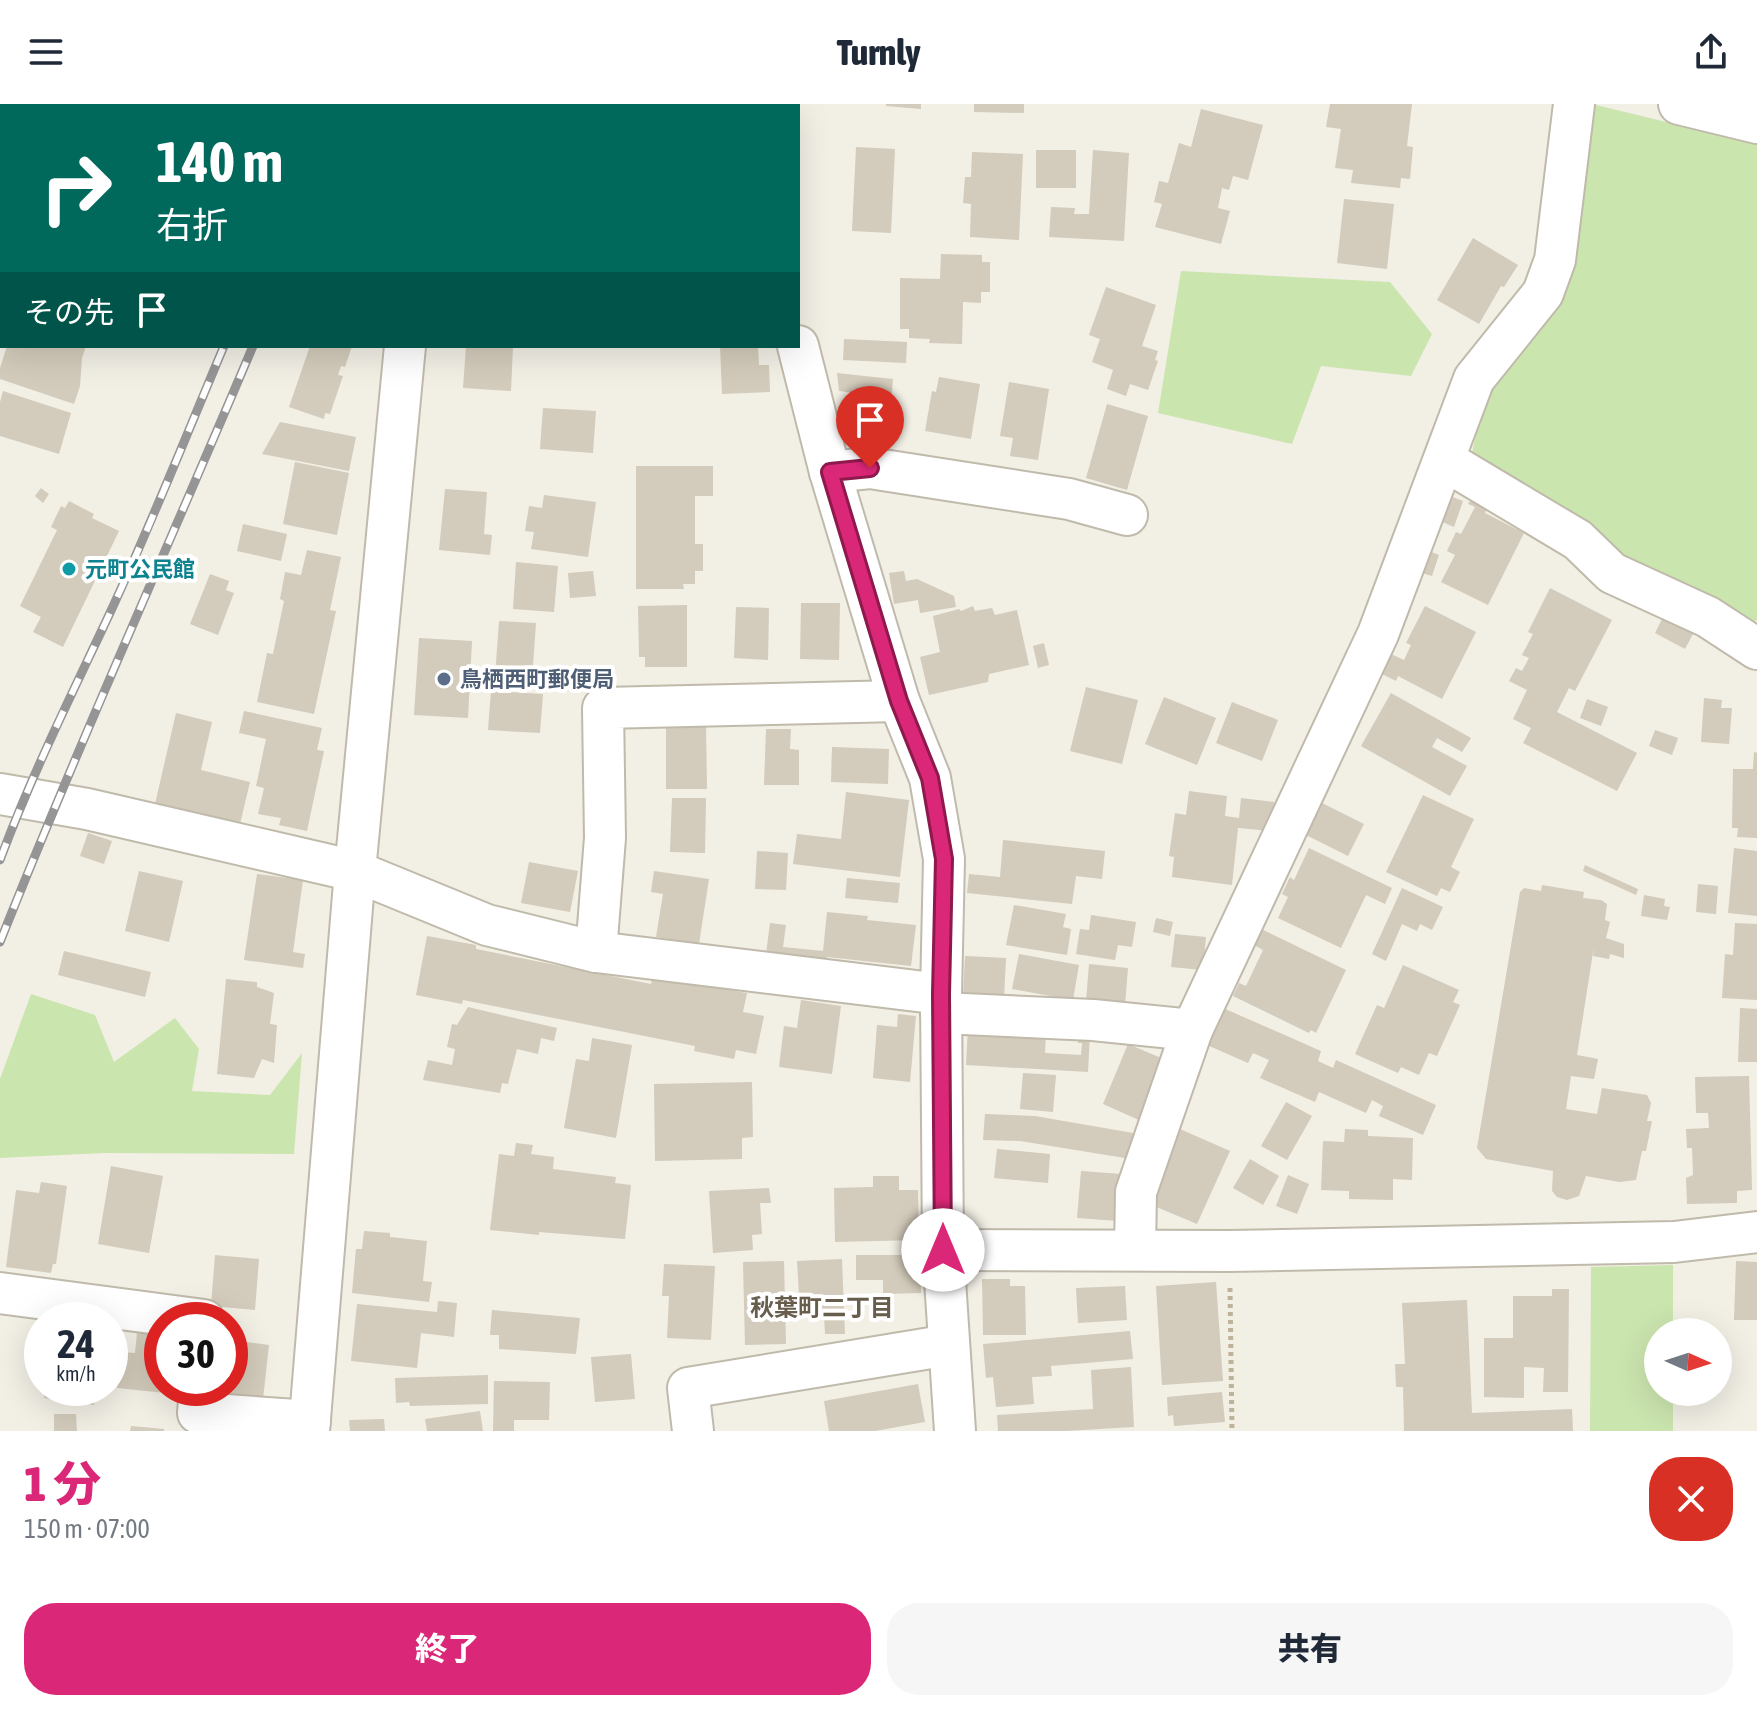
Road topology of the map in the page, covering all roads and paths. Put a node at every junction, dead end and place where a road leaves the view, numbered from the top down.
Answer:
1 (1574, 104) edge
2 (1679, 104) edge
3 (1757, 123) edge
4 (405, 348) edge
5 (799, 348) edge
6 (1444, 460) junction
7 (830, 472) junction
8 (1127, 515) dead end
9 (1757, 649) edge
10 (899, 701) junction
11 (0, 794) edge
12 (355, 871) junction
13 (596, 952) junction
14 (941, 1004) junction
15 (1192, 1030) junction
16 (1757, 1232) edge
17 (943, 1250) junction
18 (1135, 1250) junction
19 (1229, 1251) junction
20 (0, 1293) edge
21 (144, 1312) edge
22 (949, 1345) junction
23 (199, 1406) edge
24 (310, 1426) edge
25 (693, 1431) edge
26 (955, 1431) edge
27 (1232, 1431) edge

1 - 6 street
2 - 3 street
4 - 12 street
5 - 7 street
6 - 9 street
6 - 15 street
7 - 8 street
7 - 10 street
10 - 13 street
10 - 14 street
11 - 12 street
12 - 13 street
12 - 24 street
13 - 14 street
14 - 15 street
14 - 17 street
15 - 18 street
16 - 19 street
17 - 18 street
17 - 22 street
18 - 19 street
19 - 27 path
20 - 21 street
22 - 25 street
22 - 26 street
23 - 24 street

